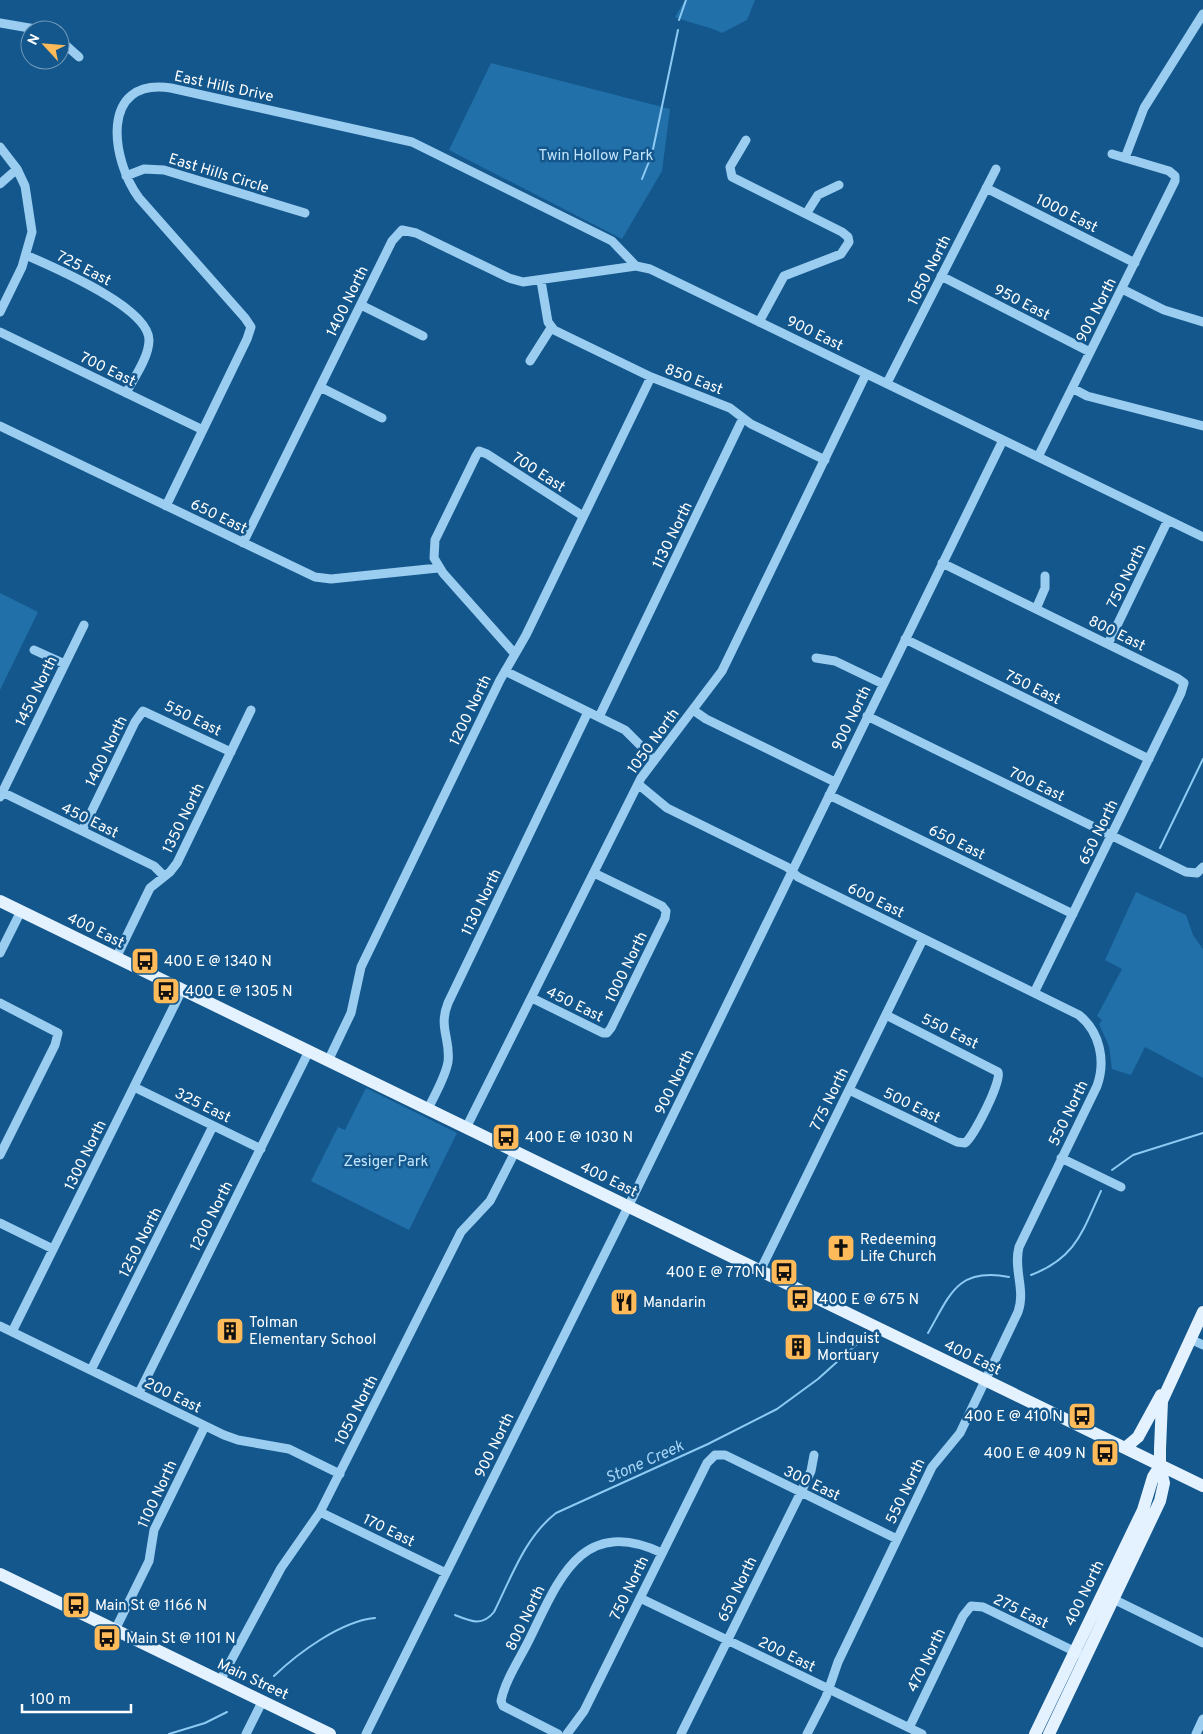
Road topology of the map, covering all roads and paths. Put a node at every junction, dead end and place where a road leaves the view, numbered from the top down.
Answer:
1 (1203, 14) edge
2 (0, 23) edge
3 (20, 25) edge
4 (70, 49) edge
5 (79, 57) dead end
6 (746, 140) dead end
7 (0, 147) edge
8 (1112, 154) dead end
9 (1125, 158) junction
10 (17, 169) junction
11 (996, 169) dead end
12 (126, 176) junction
13 (0, 184) edge
14 (839, 185) dead end
15 (986, 188) junction
16 (305, 213) dead end
17 (806, 214) junction
18 (402, 230) joint
19 (26, 254) junction
20 (1135, 263) junction
21 (636, 266) junction
22 (941, 276) junction
23 (542, 282) junction
24 (1122, 289) junction
25 (360, 305) junction
26 (0, 312) edge
27 (760, 322) junction
28 (1203, 322) edge
29 (551, 328) junction
30 (0, 332) edge
31 (423, 336) dead end
32 (1090, 352) junction
33 (530, 361) dead end
34 (866, 374) junction
35 (651, 377) junction
36 (887, 383) junction
37 (320, 387) junction
38 (1072, 388) junction
39 (126, 393) junction
40 (382, 418) dead end
41 (743, 418) junction
42 (0, 426) edge
43 (1203, 426) edge
44 (203, 430) junction
45 (1003, 440) junction
46 (1038, 457) junction
47 (824, 460) junction
48 (166, 506) junction
49 (583, 516) junction
50 (1168, 520) junction
51 (1203, 537) edge
52 (243, 543) junction
53 (942, 563) junction
54 (438, 568) junction
55 (1045, 576) dead end
56 (1036, 609) junction
57 (84, 625) dead end
58 (905, 640) junction
59 (1108, 644) junction
60 (34, 650) dead end
61 (515, 654) junction
62 (816, 658) dead end
63 (64, 664) junction
64 (504, 671) junction
65 (1184, 683) joint
66 (883, 684) junction
67 (251, 710) dead end
68 (693, 710) junction
69 (143, 711) joint
70 (588, 712) junction
71 (868, 716) junction
72 (599, 718) junction
73 (231, 752) junction
74 (654, 759) junction
75 (1149, 759) junction
76 (835, 782) junction
77 (638, 784) junction
78 (1, 795) edge
79 (829, 795) junction
80 (82, 831) junction
81 (1112, 836) junction
82 (1203, 867) edge
83 (792, 872) junction
84 (594, 873) junction
85 (164, 876) junction
86 (0, 901) edge
87 (21, 911) junction
88 (1073, 914) junction
89 (923, 939) junction
90 (0, 954) edge
91 (116, 958) junction
92 (182, 990) junction
93 (1034, 993) junction
94 (532, 998) junction
95 (0, 1003) edge
96 (886, 1016) junction
97 (606, 1033) joint
98 (1098, 1043) joint
99 (309, 1052) junction
100 (328, 1060) junction
101 (134, 1087) junction
102 (849, 1090) junction
103 (428, 1109) junction
104 (213, 1126) junction
105 (466, 1128) junction
106 (965, 1143) joint
107 (261, 1148) junction
108 (515, 1152) junction
109 (0, 1155) edge
110 (1062, 1158) junction
111 (1121, 1187) dead end
112 (628, 1207) junction
113 (0, 1223) edge
114 (53, 1249) junction
115 (760, 1271) junction
116 (1203, 1312) edge
117 (0, 1326) edge
118 (12, 1332) junction
119 (1190, 1339) junction
120 (1203, 1345) edge
121 (91, 1370) junction
122 (985, 1381) junction
123 (1167, 1387) junction
124 (139, 1393) junction
125 (205, 1426) junction
126 (1124, 1448) junction
127 (714, 1454) joint
128 (814, 1455) dead end
129 (1160, 1466) junction
130 (340, 1474) junction
131 (1198, 1484) edge
132 (801, 1492) junction
133 (320, 1512) junction
134 (1154, 1516) junction
135 (897, 1539) junction
136 (662, 1552) junction
137 (0, 1574) edge
138 (446, 1574) junction
139 (1108, 1597) junction
140 (640, 1598) junction
141 (971, 1606) joint
142 (115, 1630) junction
143 (727, 1641) junction
144 (1203, 1643) edge
145 (1080, 1654) junction
146 (220, 1681) junction
147 (829, 1689) junction
148 (262, 1702) junction
149 (1203, 1719) edge
150 (909, 1728) junction
151 (246, 1734) edge
152 (330, 1734) edge
153 (366, 1734) edge
154 (558, 1734) edge
155 (567, 1734) edge
156 (681, 1734) edge
157 (807, 1734) edge
158 (922, 1734) edge
159 (1034, 1734) edge
160 (1049, 1734) edge
161 (1196, 1734) edge

1 - 9 street
2 - 3 street
4 - 5 street
6 - 17 street
7 - 10 street
8 - 9 street
9 - 20 street, 900 North
10 - 13 street
10 - 19 street
11 - 15 street, 1050 North
12 - 16 street, East Hills Circle
12 - 21 street, East Hills Drive
12 - 44 street, East Hills Drive
14 - 17 street
15 - 20 street, 1000 East
15 - 22 street, 1050 North
17 - 27 street
18 - 23 street, 900 East
18 - 25 street, 1400 North
19 - 26 street
19 - 39 street, 725 East
20 - 24 street, 900 North
21 - 23 street, 900 East
21 - 27 street, 900 East
22 - 32 street, 950 East
22 - 36 street, 1050 North
23 - 29 street
24 - 28 street
24 - 32 street, 900 North
25 - 31 street
25 - 37 street, 1400 North
27 - 34 street, 900 East
29 - 33 street
29 - 35 street, 850 East
30 - 39 street, 700 East
32 - 38 street, 900 North
34 - 36 street, 900 East
34 - 47 street, 1050 North
35 - 41 street, 850 East
35 - 49 street, 1200 North
36 - 45 street, 900 East
37 - 40 street
37 - 52 street, 1400 North
38 - 43 street
38 - 46 street, 900 North
39 - 44 street, 700 East
41 - 47 street, 850 East
41 - 72 street, 1130 North
42 - 48 street, 650 East
44 - 48 street, East Hills Drive
45 - 46 street, 900 East
45 - 53 street, 900 North
46 - 50 street, 900 East
47 - 68 street, 1050 North
48 - 52 street, 650 East
49 - 54 street, 700 East
49 - 61 street, 1200 North
50 - 51 street, 900 East
50 - 59 street, 750 North
52 - 54 street, 650 East
53 - 56 street, 800 East
53 - 58 street, 900 North
54 - 61 street
55 - 56 street
56 - 59 street, 800 East
57 - 63 street, 1450 North
58 - 66 street, 900 North
58 - 75 street, 750 East
59 - 65 street, 800 East
60 - 63 street
61 - 64 street, 1200 North
62 - 66 street
63 - 78 street, 1450 North
64 - 70 street
64 - 100 street, 1200 North
65 - 75 street, 650 North
66 - 71 street, 900 North
67 - 73 street, 1350 North
68 - 74 street, 1050 North
68 - 76 street
69 - 73 street, 550 East
69 - 80 street, 1400 North
70 - 72 street
70 - 103 street, 1130 North
71 - 76 street, 900 North
71 - 81 street, 700 East
72 - 74 street
73 - 85 street, 1350 North
74 - 77 street, 1050 North
75 - 81 street, 650 North
76 - 79 street, 900 North
77 - 83 street, 600 East
77 - 84 street, 1050 North
78 - 80 street, 450 East
79 - 83 street, 900 North
79 - 88 street, 650 East
80 - 85 street, 450 East
81 - 82 street, 700 East
81 - 88 street, 650 North
83 - 89 street, 600 East
83 - 112 street, 900 North
84 - 94 street, 1050 North
84 - 97 street, 1000 North
85 - 91 street, 1350 North
86 - 87 main road, 400 East
87 - 90 street
87 - 91 main road, 400 East
88 - 93 street, 650 North
89 - 93 street, 600 East
89 - 96 street, 775 North
91 - 92 main road, 400 East
92 - 99 main road, 400 East
92 - 101 street, 1300 North
93 - 98 street, 600 East
94 - 97 street, 450 East
94 - 105 street, 1050 North
95 - 109 street
96 - 102 street, 775 North
96 - 106 street, 550 East
98 - 110 street, 550 North
99 - 100 main road, 400 East
99 - 107 street, 1200 North
100 - 103 main road, 400 East
101 - 104 street, 325 East
101 - 114 street, 1300 North
102 - 106 street, 500 East
102 - 115 street, 775 North
103 - 105 main road, 400 East
104 - 107 street, 325 East
104 - 121 street, 1250 North
105 - 108 main road, 400 East
107 - 124 street, 1200 North
108 - 112 main road, 400 East
108 - 130 street, 1050 North
110 - 111 street
110 - 122 street, 550 North
112 - 115 main road, 400 East
112 - 138 street, 900 North
113 - 114 street
114 - 118 street, 1300 North
115 - 122 main road, 400 East
116 - 119 main road, 400 North
117 - 118 street, 200 East
118 - 121 street, 200 East
119 - 120 street
119 - 123 main road, 400 North
121 - 124 street, 200 East
122 - 126 main road, 400 East
122 - 135 street, 550 North
123 - 126 main road
123 - 129 main road, 400 North
124 - 125 street, 200 East
125 - 130 street, 200 East
125 - 142 street, 1100 North
126 - 129 main road, 400 East
127 - 132 street, 300 East
127 - 136 street, 750 North
128 - 132 street, 650 North
129 - 131 main road, 400 East
129 - 134 main road, 400 North
129 - 139 main road, 400 North
130 - 133 street, 1050 North
131 - 134 main road
132 - 135 street, 300 East
132 - 143 street, 650 North
133 - 138 street, 170 East
133 - 146 street, 1050 North
134 - 139 main road, 400 North
135 - 147 street, 550 North
136 - 140 street, 750 North
136 - 154 street, 800 North
137 - 142 main road, Main Street
138 - 153 street, 900 North
139 - 144 street
139 - 145 main road, 400 North
140 - 143 street, 200 East
140 - 155 street, 750 North
141 - 145 street, 275 East
141 - 150 street, 470 North
142 - 146 main road, Main Street
143 - 147 street, 200 East
143 - 156 street, 650 North
145 - 159 main road, 400 North
145 - 160 main road, 400 North
146 - 148 main road, Main Street
147 - 150 street, 200 East
147 - 157 street, 550 North
148 - 151 street
148 - 152 main road, Main Street
149 - 161 street
150 - 158 street, 200 East

